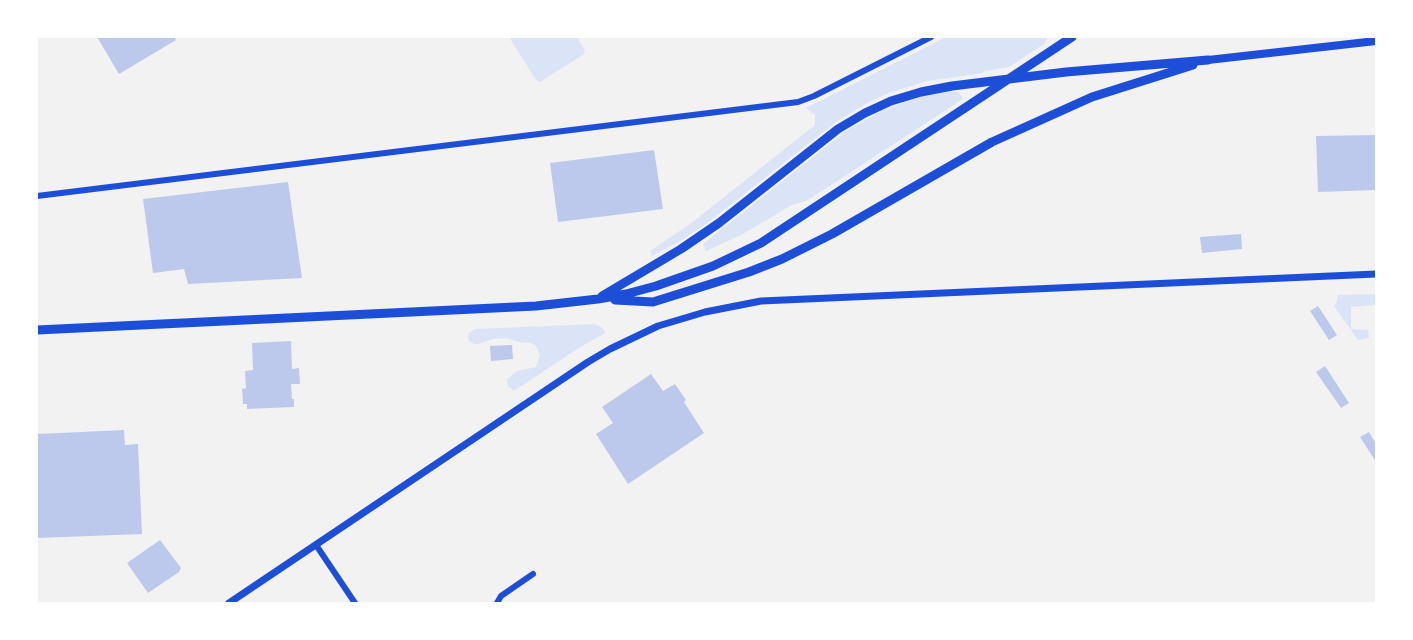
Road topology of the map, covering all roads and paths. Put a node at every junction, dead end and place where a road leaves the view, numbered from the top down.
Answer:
1 (931, 37) edge
2 (1072, 37) edge
3 (1376, 41) edge
4 (1208, 60) junction
5 (37, 196) edge
6 (1376, 274) edge
7 (598, 299) junction
8 (37, 330) edge
9 (316, 545) junction
10 (533, 574) dead end
11 (229, 603) edge
12 (355, 603) edge
13 (497, 603) edge

1 - 5 street
2 - 7 main road
3 - 4 main road
4 - 7 main road
4 - 7 main road
6 - 9 street
7 - 8 main road
9 - 11 street
9 - 12 street
10 - 13 street

